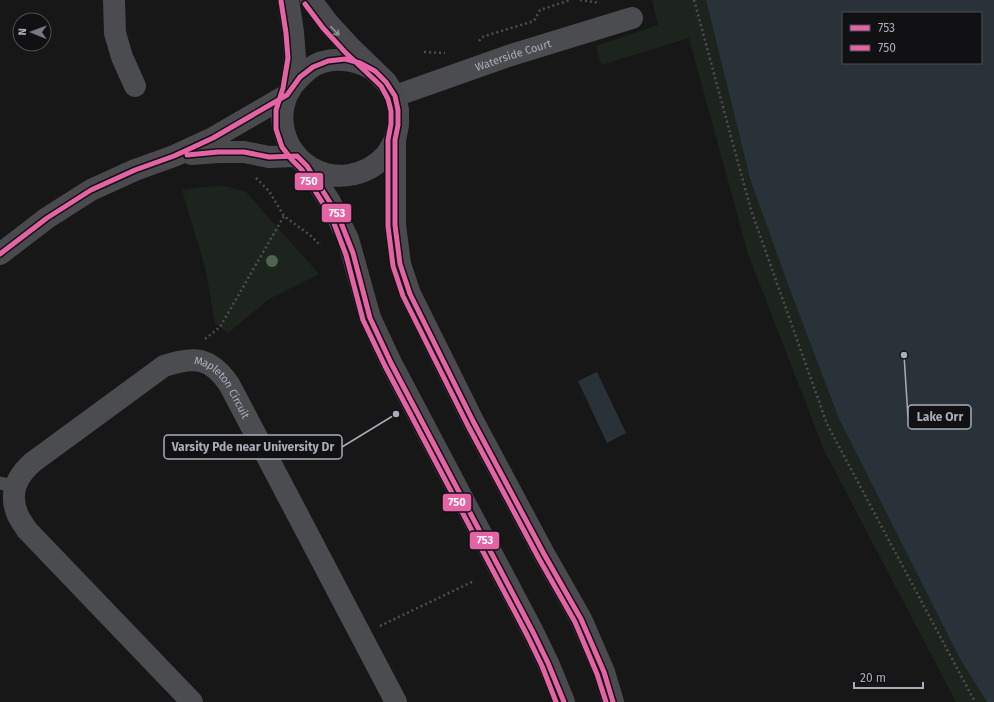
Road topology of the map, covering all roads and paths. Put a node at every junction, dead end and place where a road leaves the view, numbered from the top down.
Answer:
1 (114, 0) edge
2 (288, 0) edge
3 (311, 0) edge
4 (570, 0) edge
5 (580, 0) edge
6 (694, 0) edge
7 (604, 2) dead end
8 (632, 18) dead end
9 (477, 44) dead end
10 (424, 52) dead end
11 (447, 53) dead end
12 (375, 71) junction
13 (135, 86) dead end
14 (288, 93) junction
15 (395, 96) junction
16 (395, 140) junction
17 (174, 156) junction
18 (302, 161) junction
19 (251, 174) dead end
20 (284, 216) junction
21 (321, 246) dead end
22 (0, 254) edge
23 (196, 359) junction
24 (7, 485) edge
25 (474, 581) dead end
26 (360, 635) junction
27 (192, 702) edge
28 (396, 702) edge
29 (564, 702) edge
30 (613, 702) edge
31 (975, 702) edge

1 - 13 street
2 - 14 street
3 -> 12 street
4 - 9 path
5 - 7 path
6 - 31 path
8 - 15 street, Waterside Court
10 - 11 path
12 - 14 street
12 - 15 street
14 - 17 street
14 - 18 street
15 - 16 street
16 - 18 street
16 - 30 street
17 - 18 street
17 - 22 street
18 - 29 street
19 - 20 path
20 - 21 path
20 - 23 path
23 - 24 street, Mapleton Circuit
23 - 26 street, Mapleton Circuit
24 - 27 street, Mapleton Circuit
25 - 26 path
26 - 28 street, Mapleton Circuit

